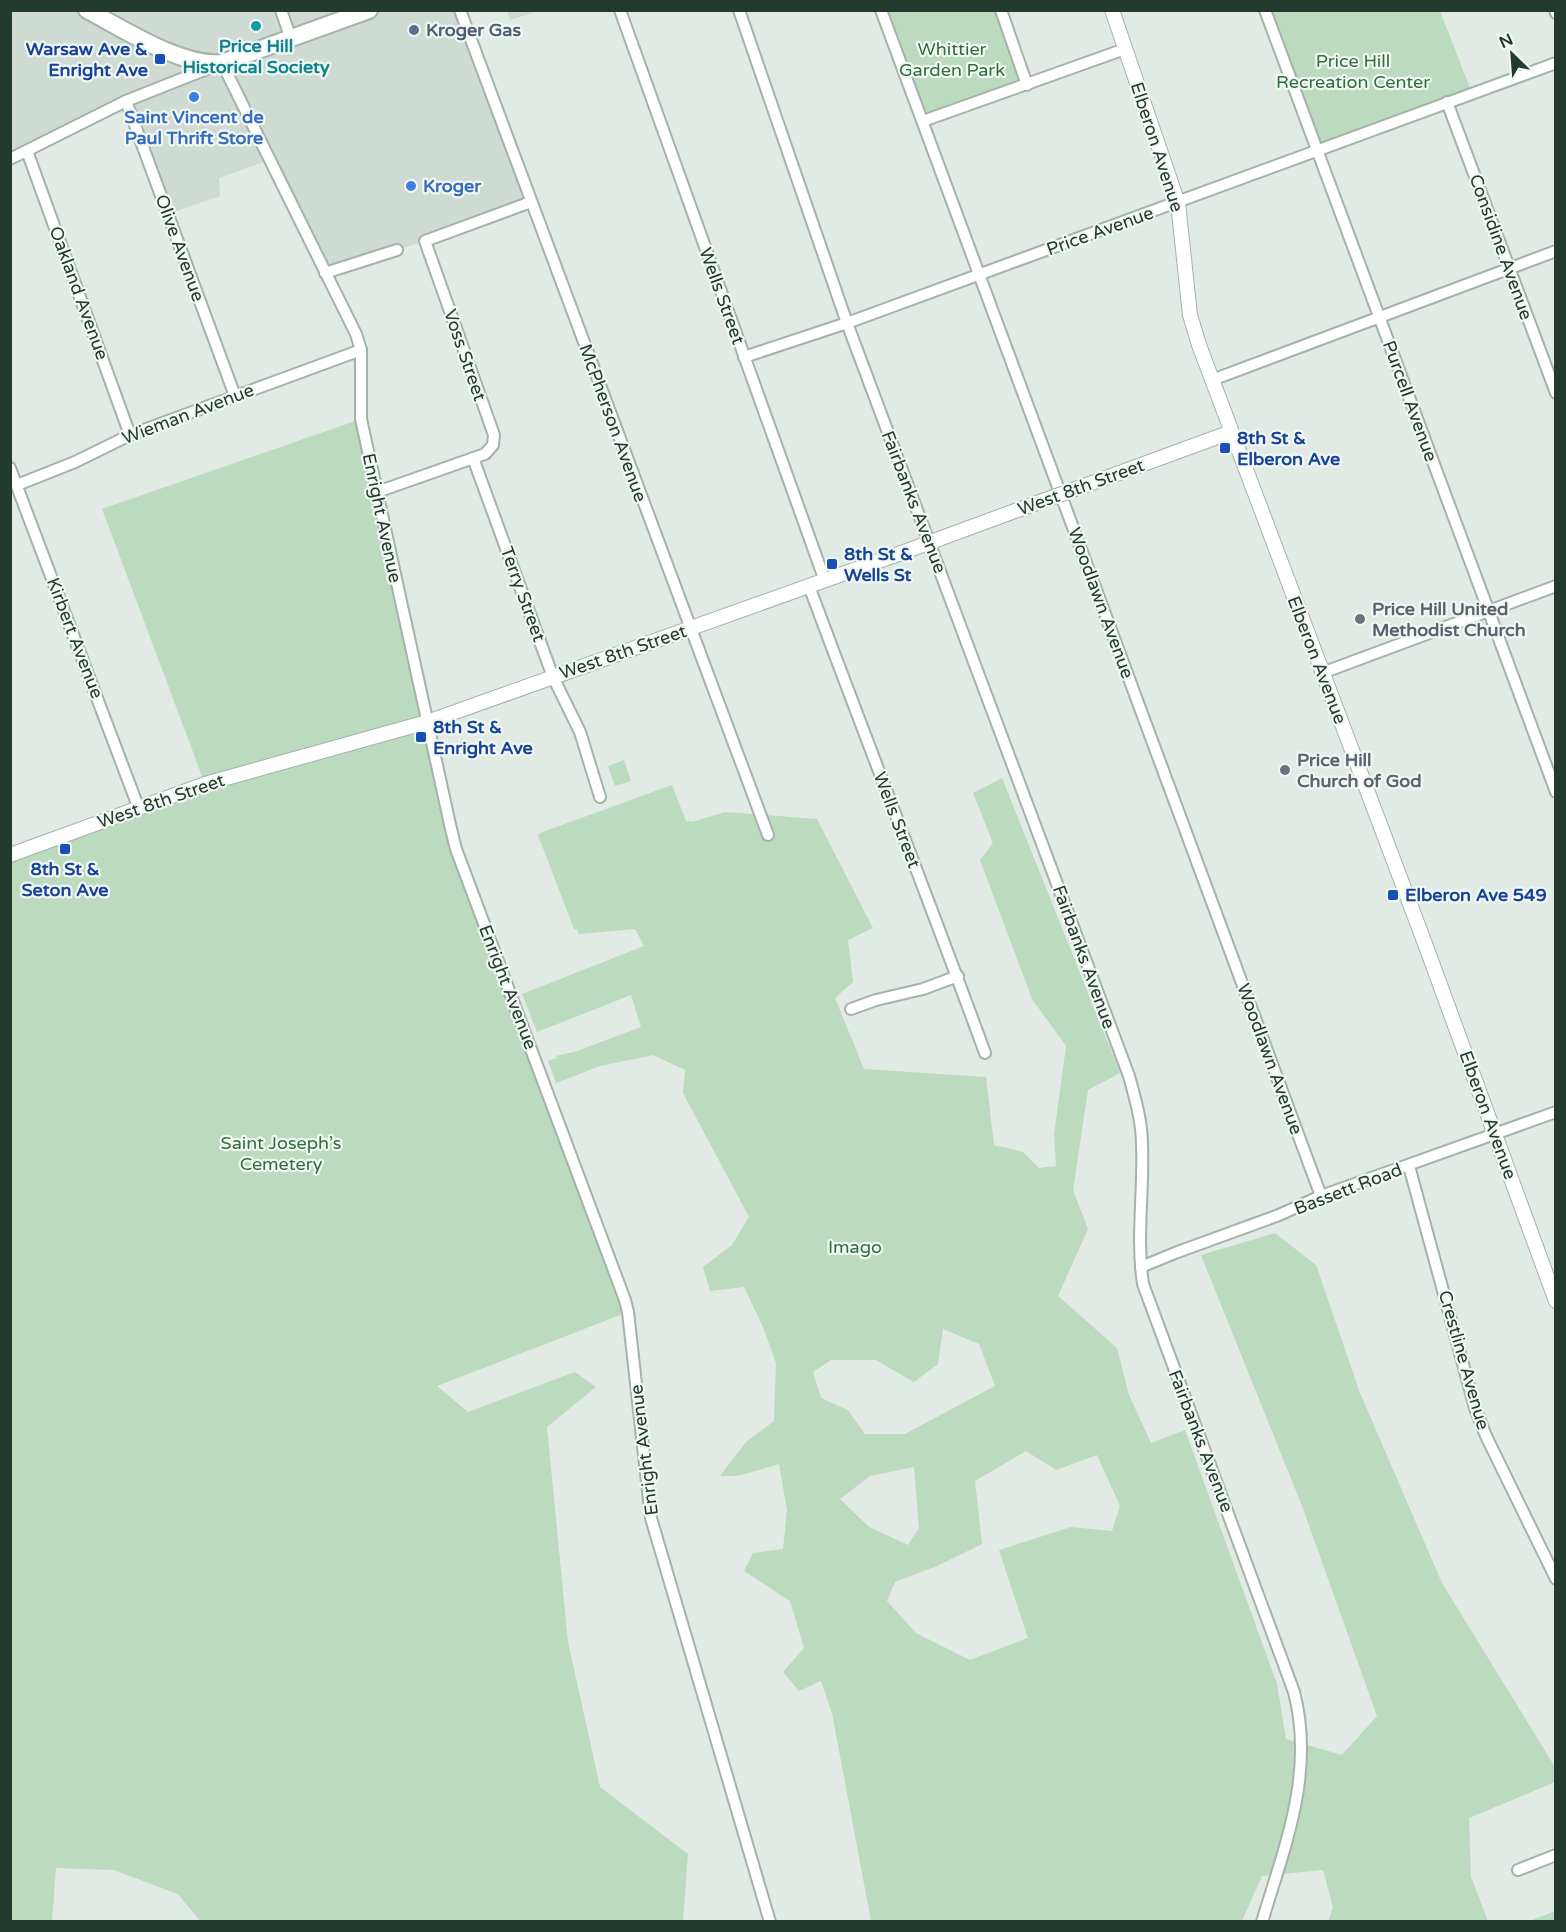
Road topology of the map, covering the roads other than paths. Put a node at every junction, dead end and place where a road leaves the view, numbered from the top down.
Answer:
1 (87, 10) edge
2 (281, 10) edge
3 (369, 10) edge
4 (460, 10) edge
5 (620, 10) edge
6 (739, 10) edge
7 (881, 10) edge
8 (1001, 10) edge
9 (1112, 10) edge
10 (1265, 10) edge
11 (291, 39) junction
12 (1125, 49) junction
13 (222, 63) junction
14 (1556, 63) edge
15 (1027, 85) junction
16 (126, 101) junction
17 (1447, 102) junction
18 (922, 121) junction
19 (1318, 150) junction
20 (27, 151) junction
21 (10, 159) edge
22 (531, 202) junction
23 (1178, 203) junction
24 (397, 250) dead end
25 (1556, 251) edge
26 (1509, 269) junction
27 (325, 273) junction
28 (979, 275) junction
29 (1379, 317) junction
30 (847, 323) junction
31 (361, 350) junction
32 (744, 357) junction
33 (1212, 380) junction
34 (1556, 393) edge
35 (235, 396) junction
36 (1231, 432) junction
37 (130, 435) junction
38 (473, 458) junction
39 (10, 468) edge
40 (17, 485) junction
41 (376, 492) junction
42 (825, 580) junction
43 (1556, 585) edge
44 (809, 586) junction
45 (1489, 612) junction
46 (689, 629) junction
47 (1322, 673) junction
48 (552, 677) junction
49 (427, 722) junction
50 (1556, 792) edge
51 (600, 797) dead end
52 (139, 809) junction
53 (768, 834) dead end
54 (10, 855) edge
55 (958, 976) junction
56 (851, 1009) dead end
57 (985, 1053) dead end
58 (1556, 1112) edge
59 (1495, 1132) junction
60 (1409, 1166) junction
61 (1321, 1196) junction
62 (1141, 1267) junction
63 (1556, 1301) edge
64 (1556, 1579) edge
65 (1556, 1855) edge
66 (1518, 1870) dead end
67 (770, 1922) edge
68 (1262, 1922) edge

1 - 13 main road
2 - 11 street
3 - 11 main road
4 - 22 street, McPherson Avenue
5 - 32 street, Wells Street
6 - 30 street, Fairbanks Avenue
7 - 18 street, Woodlawn Avenue
8 - 15 street
9 - 12 street, Elberon Avenue
10 - 19 street, Purcell Avenue
11 - 13 main road
12 - 15 street
12 - 23 street, Elberon Avenue
13 - 16 street
13 - 27 street, Enright Avenue
14 - 17 street, Price Avenue
15 - 18 street
16 - 20 street
16 - 35 street, Olive Avenue
17 - 19 street, Price Avenue
17 - 26 street, Considine Avenue
18 - 28 street, Woodlawn Avenue
19 - 23 street, Price Avenue
19 - 29 street, Purcell Avenue
20 - 21 street
20 - 37 street, Oakland Avenue
22 - 38 street, Voss Street
22 - 46 street, McPherson Avenue
23 - 28 street, Price Avenue
23 - 33 street, Elberon Avenue
24 - 27 street
25 - 26 street
26 - 29 street
26 - 34 street, Considine Avenue
27 - 31 street, Enright Avenue
28 - 30 street, Price Avenue
28 - 61 street, Woodlawn Avenue
29 - 33 street
29 - 45 street, Purcell Avenue
30 - 32 street, Price Avenue
30 - 62 street, Fairbanks Avenue
31 - 35 street, Wieman Avenue
31 - 41 street, Enright Avenue
32 - 42 street, Wells Street
33 - 36 street, Elberon Avenue
35 - 37 street, Wieman Avenue
36 - 42 street, West 8th Street, bridge
36 - 47 street, Elberon Avenue
37 - 40 street, Wieman Avenue
38 - 41 street
38 - 48 street, Terry Street
39 - 40 street, Kirbert Avenue
40 - 52 street, Kirbert Avenue
41 - 49 street, Enright Avenue
42 - 44 street, West 8th Street
43 - 45 street
44 - 46 street, West 8th Street
44 - 55 street, Wells Street
45 - 47 street
45 - 50 street, Purcell Avenue
46 - 48 street, West 8th Street
46 - 53 street, McPherson Avenue
47 - 59 street, Elberon Avenue
48 - 49 street, West 8th Street
48 - 51 street, Terry Street
49 - 52 street, West 8th Street
49 - 67 street, Enright Avenue
52 - 54 street, West 8th Street
55 - 56 street
55 - 57 street, Wells Street
58 - 59 street, Bassett Road
59 - 60 street, Bassett Road
59 - 63 street, Elberon Avenue
60 - 61 street, Bassett Road
60 - 64 street, Crestline Avenue
61 - 62 street, Bassett Road
62 - 68 street, Fairbanks Avenue
65 - 66 street

